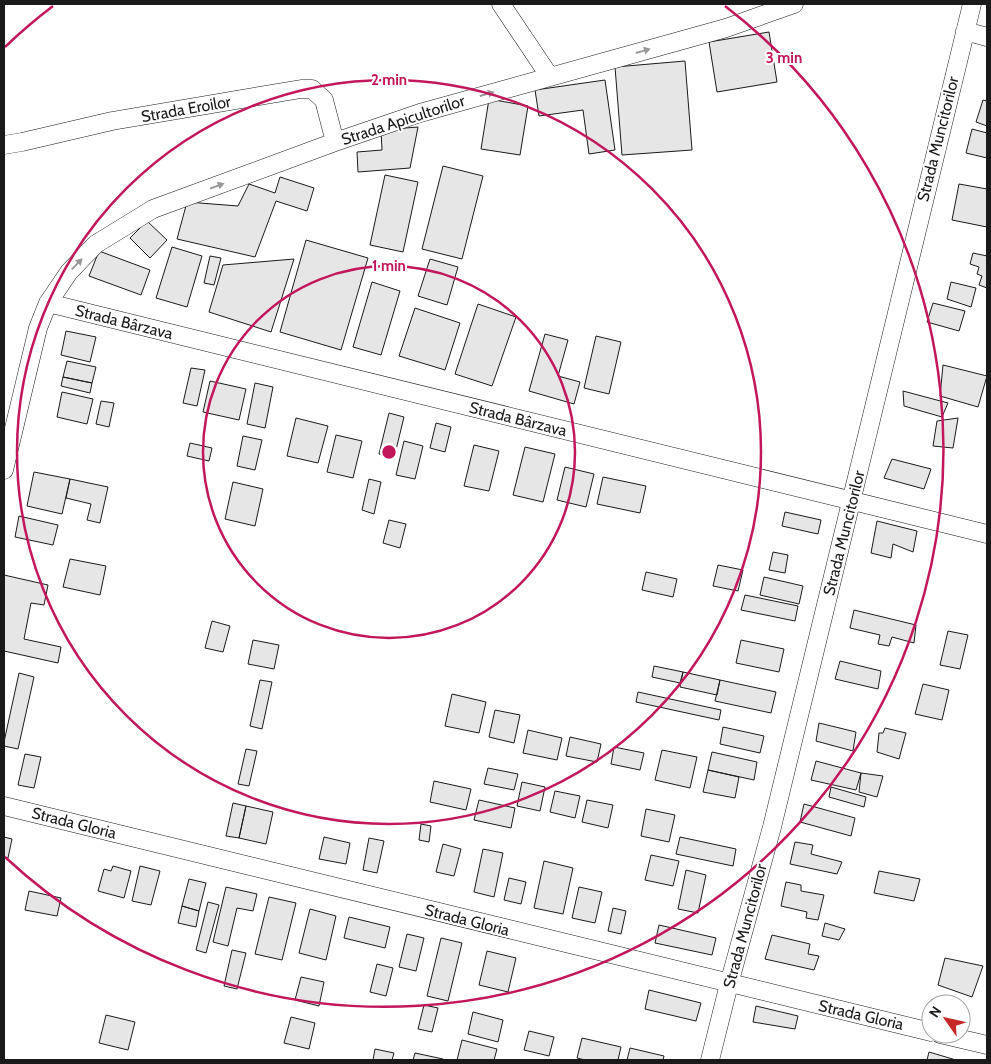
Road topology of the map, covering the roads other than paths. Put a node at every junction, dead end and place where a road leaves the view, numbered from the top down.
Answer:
1 (501, 4) edge
2 (972, 4) edge
3 (788, 5) edge
4 (965, 31) junction
5 (987, 36) edge
6 (550, 77) junction
7 (335, 142) junction
8 (4, 145) edge
9 (48, 303) junction
10 (4, 470) edge
11 (852, 501) junction
12 (987, 534) edge
13 (4, 806) edge
14 (729, 984) junction
15 (921, 1030) edge
16 (971, 1041) edge
17 (987, 1045) edge
18 (710, 1060) edge

1 - 6 street
2 - 4 street, Strada Muncitorilor
6 -> 3 street, Strada Apicultorilor
4 - 5 street
4 - 11 street, Strada Muncitorilor
7 -> 6 street, Strada Apicultorilor
7 - 8 street, Strada Eroilor
9 -> 7 street, Strada Apicultorilor
9 - 10 street, Strada Apicultorilor
9 - 11 street, Strada Bârzava
11 - 12 street, Strada Bârzava
11 - 14 street, Strada Muncitorilor
13 - 14 street, Strada Gloria
14 - 15 street, Strada Gloria
14 - 18 street, Strada Muncitorilor
16 - 17 street

